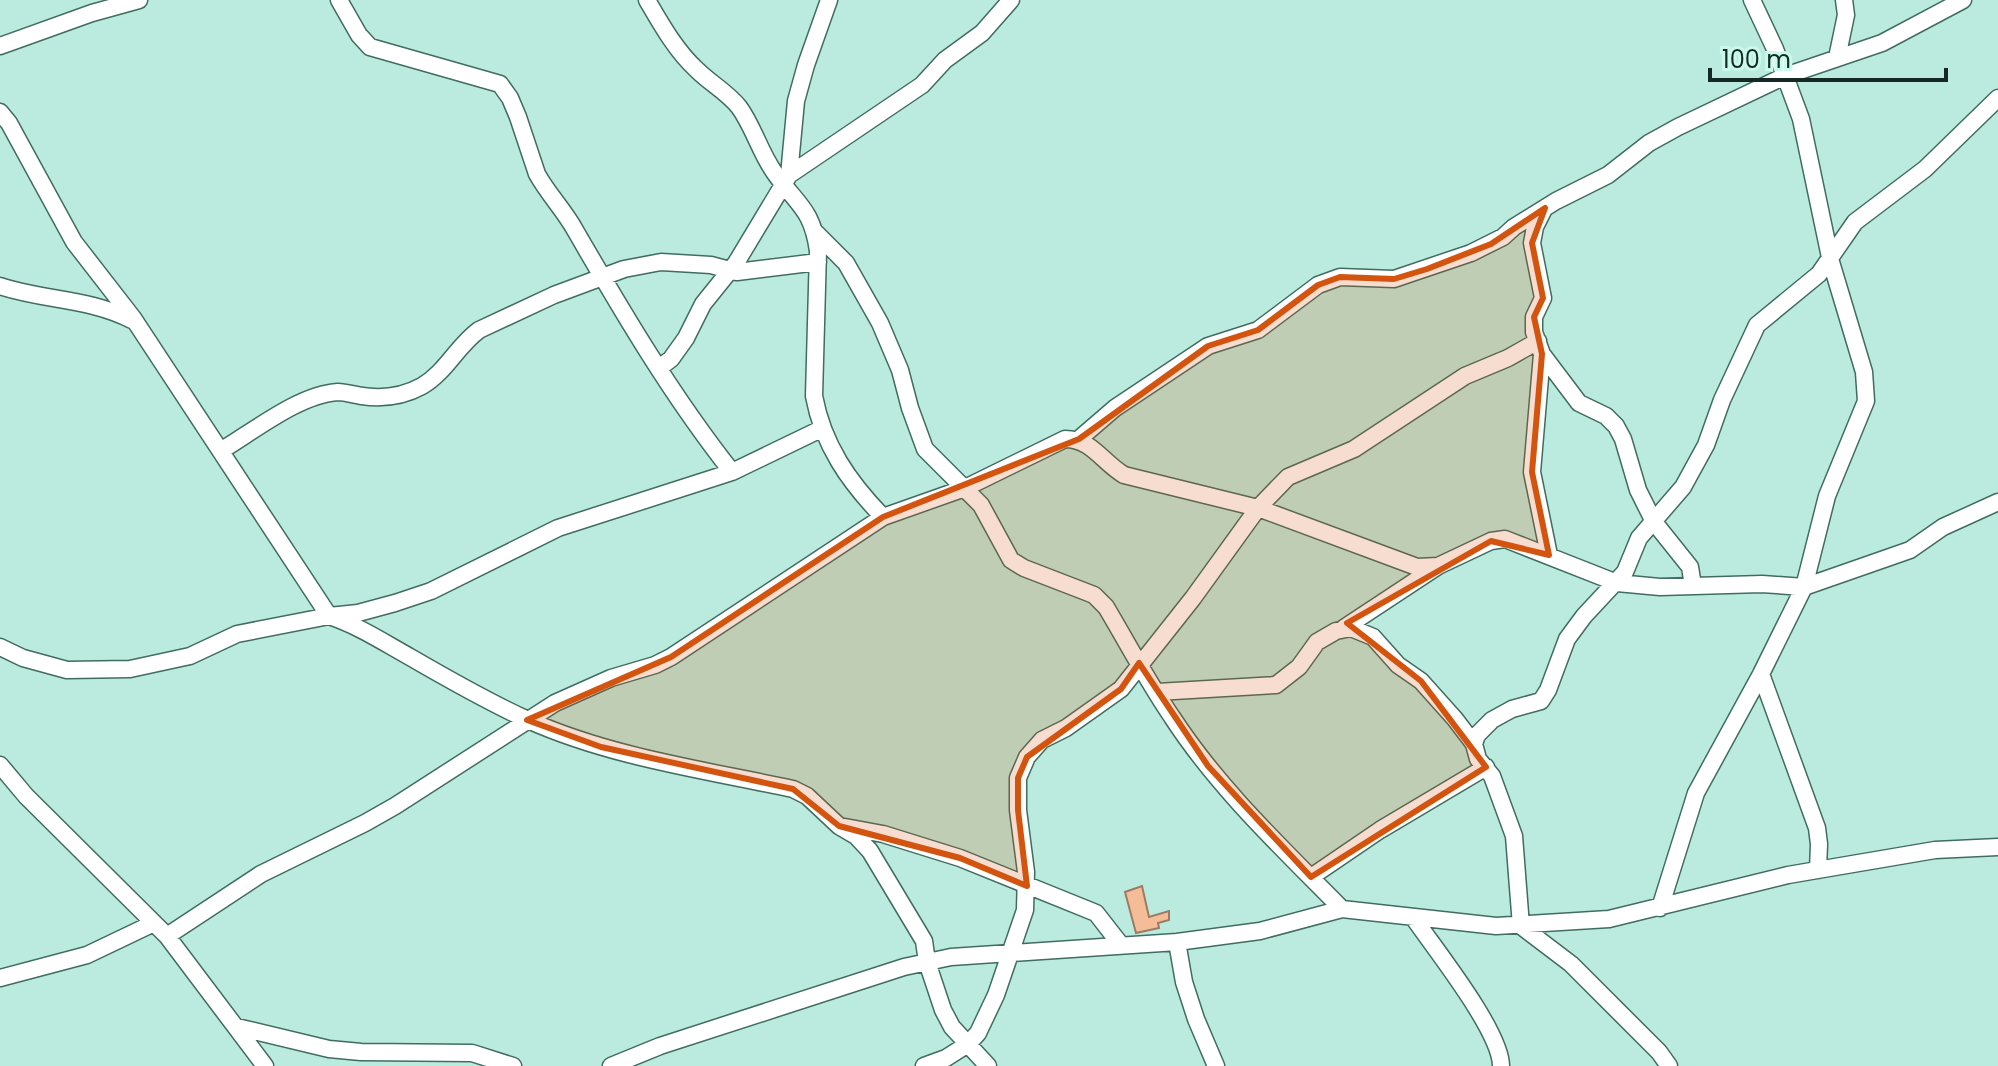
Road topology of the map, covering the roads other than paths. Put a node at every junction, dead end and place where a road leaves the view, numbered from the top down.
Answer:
1 (139, 0) edge
2 (339, 0) edge
3 (647, 0) edge
4 (829, 0) edge
5 (1011, 0) edge
6 (1752, 0) edge
7 (1844, 0) edge
8 (1963, 0) edge
9 (0, 46) edge
10 (1837, 58) junction
11 (1785, 76) junction
12 (1998, 98) edge
13 (0, 112) edge
14 (786, 179) junction
15 (1545, 208) junction
16 (815, 232) junction
17 (1830, 259) junction
18 (818, 262) junction
19 (730, 270) junction
20 (600, 276) junction
21 (0, 286) edge
22 (137, 323) junction
23 (1540, 348) junction
24 (659, 368) junction
25 (821, 429) junction
26 (1079, 439) junction
27 (222, 450) junction
28 (732, 472) junction
29 (965, 488) junction
30 (1998, 502) edge
31 (1258, 508) junction
32 (883, 517) junction
33 (1654, 522) junction
34 (1549, 555) junction
35 (1438, 566) junction
36 (1617, 583) junction
37 (1693, 586) junction
38 (1804, 587) junction
39 (329, 616) junction
40 (1344, 628) junction
41 (0, 647) edge
42 (1139, 663) junction
43 (1761, 674) junction
44 (1157, 692) junction
45 (527, 720) junction
46 (1474, 744) junction
47 (0, 765) edge
48 (1486, 767) junction
49 (839, 826) junction
50 (1998, 847) edge
51 (1818, 870) junction
52 (1311, 877) junction
53 (1027, 886) junction
54 (1660, 908) junction
55 (1342, 909) junction
56 (1413, 917) junction
57 (154, 923) junction
58 (1521, 926) junction
59 (167, 936) junction
60 (924, 941) junction
61 (1177, 942) junction
62 (1121, 945) junction
63 (1010, 953) junction
64 (951, 957) junction
65 (927, 962) junction
66 (0, 978) edge
67 (237, 1027) junction
68 (968, 1044) junction
69 (1503, 1064) edge
70 (265, 1066) edge
71 (513, 1066) edge
72 (611, 1066) edge
73 (924, 1066) edge
74 (988, 1066) edge
75 (1216, 1066) edge
76 (1669, 1066) edge

1 - 9 street
2 - 20 street
3 - 14 street
4 - 14 street
5 - 14 street
6 - 11 street
7 - 10 street
8 - 10 street
10 - 11 street
11 - 15 street
11 - 17 street
12 - 17 street
13 - 22 street
14 - 16 street
14 - 19 street
15 - 23 street
15 - 26 street
16 - 18 street
16 - 29 street
17 - 33 street
17 - 38 street
18 - 19 street
18 - 25 street
19 - 20 street
19 - 24 street
20 - 24 street
20 - 27 street
21 - 22 street
22 - 27 street
23 - 31 street
23 - 33 street
23 - 34 street
24 - 28 street
25 - 28 street
25 - 32 street
26 - 29 street
26 - 31 street
27 - 39 street
28 - 39 street
29 - 32 street
29 - 42 street
30 - 38 street
31 - 35 street
31 - 42 street
32 - 45 street
33 - 36 street
33 - 37 street
34 - 35 street
34 - 36 street
35 - 40 street
36 - 37 street
36 - 46 street
37 - 38 street
38 - 43 street
39 - 41 street
39 - 45 street
40 - 44 street
40 - 46 street
42 - 44 street
42 - 53 street
43 - 51 street
43 - 54 street
44 - 52 street
45 - 49 street
45 - 59 street
46 - 48 street
47 - 57 street
48 - 52 street
48 - 58 street
49 - 53 street
49 - 60 street
50 - 51 street
51 - 54 street
52 - 55 street
53 - 62 street
53 - 63 street
54 - 58 street
55 - 56 street
55 - 61 street
56 - 58 street
56 - 69 street
57 - 59 street
57 - 66 street
58 - 76 street
59 - 67 street
60 - 64 street
60 - 65 street
61 - 62 street
61 - 75 street
62 - 63 street
63 - 64 street
63 - 68 street
64 - 65 street
65 - 68 street
65 - 72 street
67 - 70 street
67 - 71 street
68 - 73 street
68 - 74 street

